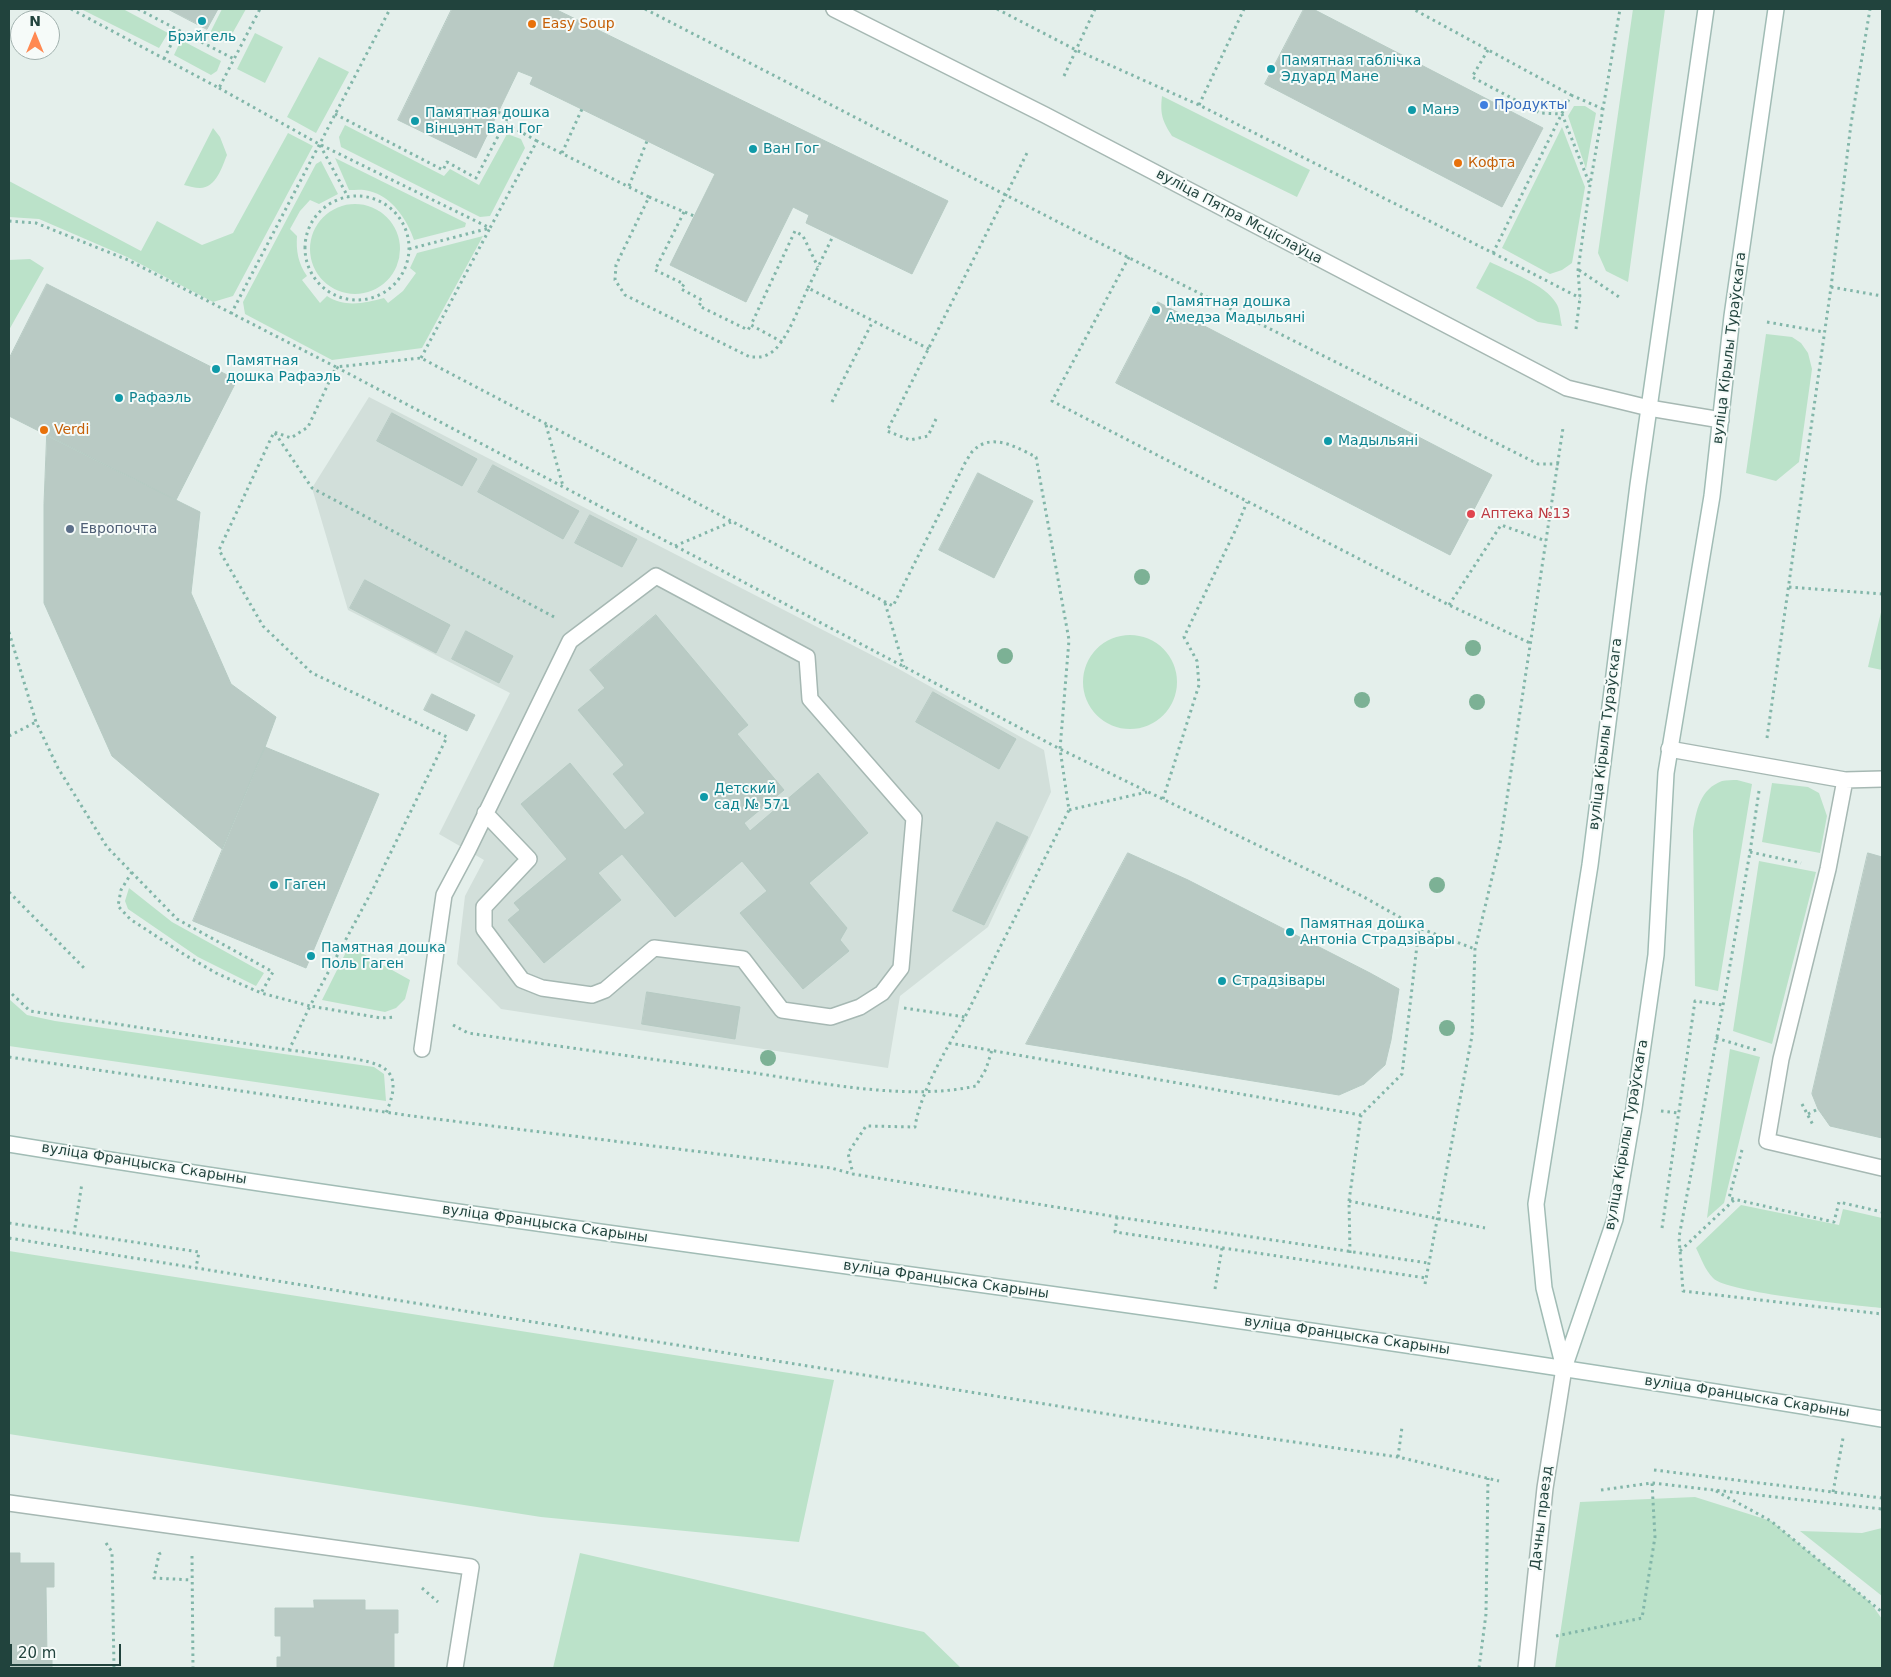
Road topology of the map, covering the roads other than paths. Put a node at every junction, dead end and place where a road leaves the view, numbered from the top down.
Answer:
1 (834, 9) edge
2 (1706, 9) edge
3 (1776, 9) edge
4 (1649, 408) junction
5 (1721, 420) junction
6 (1670, 749) junction
7 (1882, 779) edge
8 (1845, 780) junction
9 (485, 813) junction
10 (422, 1049) dead end
11 (9, 1144) edge
12 (1882, 1168) edge
13 (1564, 1368) junction
14 (1882, 1419) edge
15 (9, 1503) edge
16 (455, 1668) edge
17 (1526, 1668) edge

1 - 4 main road, вуліца Пятра Мсціслаўца
2 - 4 main road, вуліца Кірылы Тураўскага
3 - 5 main road, вуліца Кірылы Тураўскага
4 - 5 main road, вуліца Пятра Мсціслаўца
4 - 13 main road, вуліца Кірылы Тураўскага
5 - 6 main road, вуліца Кірылы Тураўскага
6 - 8 main road
6 - 13 main road, вуліца Кірылы Тураўскага
7 - 8 main road
8 - 12 main road
9 - 9 main road
9 - 10 main road
11 - 13 main road, вуліца Францыска Скарыны
13 - 14 main road, вуліца Францыска Скарыны
13 - 17 main road, Дачны праезд
15 - 16 main road

